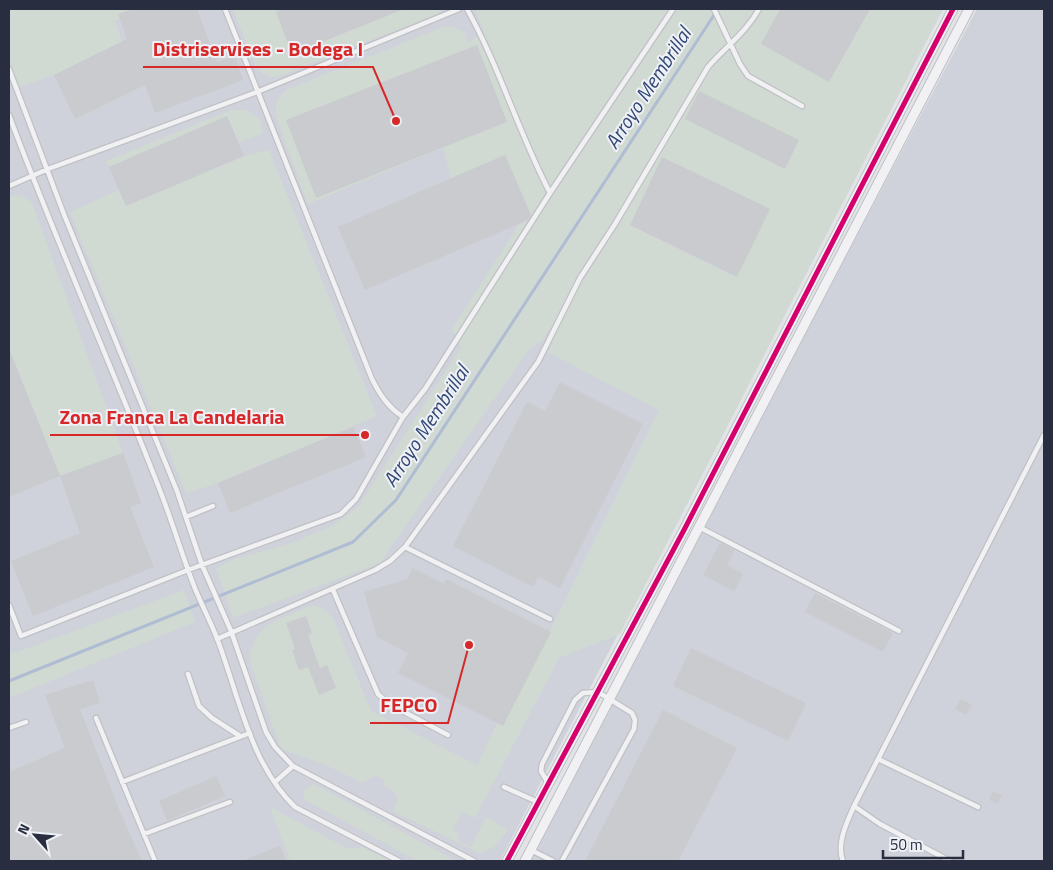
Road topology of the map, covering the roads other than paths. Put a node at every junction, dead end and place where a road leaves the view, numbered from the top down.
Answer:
1 (225, 9) edge
2 (459, 9) edge
3 (468, 9) edge
4 (673, 9) edge
5 (714, 9) edge
6 (759, 9) edge
7 (952, 9) edge
8 (969, 9) edge
9 (730, 45) junction
10 (9, 68) edge
11 (257, 92) junction
12 (802, 106) dead end
13 (9, 115) edge
14 (48, 169) junction
15 (32, 177) junction
16 (9, 186) edge
17 (550, 193) junction
18 (813, 279) junction
19 (825, 285) junction
20 (403, 417) junction
21 (1044, 435) edge
22 (213, 506) dead end
23 (186, 517) junction
24 (699, 527) junction
25 (405, 547) junction
26 (202, 565) junction
27 (188, 570) junction
28 (333, 590) junction
29 (9, 606) edge
30 (550, 619) dead end
31 (231, 631) junction
32 (898, 631) dead end
33 (218, 639) junction
34 (188, 674) dead end
35 (598, 692) junction
36 (610, 699) junction
37 (96, 718) dead end
38 (26, 722) dead end
39 (9, 728) edge
40 (250, 733) junction
41 (448, 735) dead end
42 (240, 736) junction
43 (878, 759) junction
44 (293, 766) junction
45 (122, 782) junction
46 (275, 782) junction
47 (548, 783) junction
48 (504, 787) dead end
49 (230, 802) dead end
50 (538, 802) junction
51 (854, 806) junction
52 (978, 807) dead end
53 (144, 834) junction
54 (531, 850) junction
55 (155, 861) edge
56 (399, 861) edge
57 (474, 861) edge
58 (507, 861) edge
59 (526, 861) edge
60 (553, 861) edge
61 (562, 861) edge
62 (843, 861) edge
63 (950, 861) edge

1 - 11 lane
2 - 11 lane
3 - 17 lane
4 - 17 lane
5 - 9 lane
6 - 9 lane
7 - 18 street
8 - 19 street
9 - 12 lane
9 - 25 lane
10 - 14 lane
11 - 14 lane
11 - 20 lane
13 - 15 lane
14 - 15 lane
14 - 23 lane
15 - 16 lane
15 - 27 lane
17 - 20 lane
18 - 19 street
18 - 35 street
19 - 24 street
20 - 26 lane
21 - 43 lane
22 - 23 lane
23 - 26 lane
24 - 32 lane
24 - 36 street
25 - 28 lane
25 - 30 lane
26 - 27 lane
26 - 31 lane
27 - 29 lane
27 - 33 lane
28 - 31 lane
28 - 41 lane
31 - 33 lane
31 - 44 lane
33 - 40 lane
34 - 42 lane
35 - 36 lane
35 - 47 street
35 - 47 lane
36 - 54 street
36 - 61 lane
37 - 45 lane
38 - 39 lane
40 - 42 lane
40 - 46 lane
42 - 45 lane
43 - 51 lane
43 - 52 lane
44 - 46 lane
44 - 57 lane
45 - 53 lane
46 - 56 lane
47 - 50 street
48 - 50 lane
49 - 53 lane
50 - 58 street
51 - 62 lane
51 - 63 lane
53 - 55 lane
54 - 59 street
54 - 60 lane

